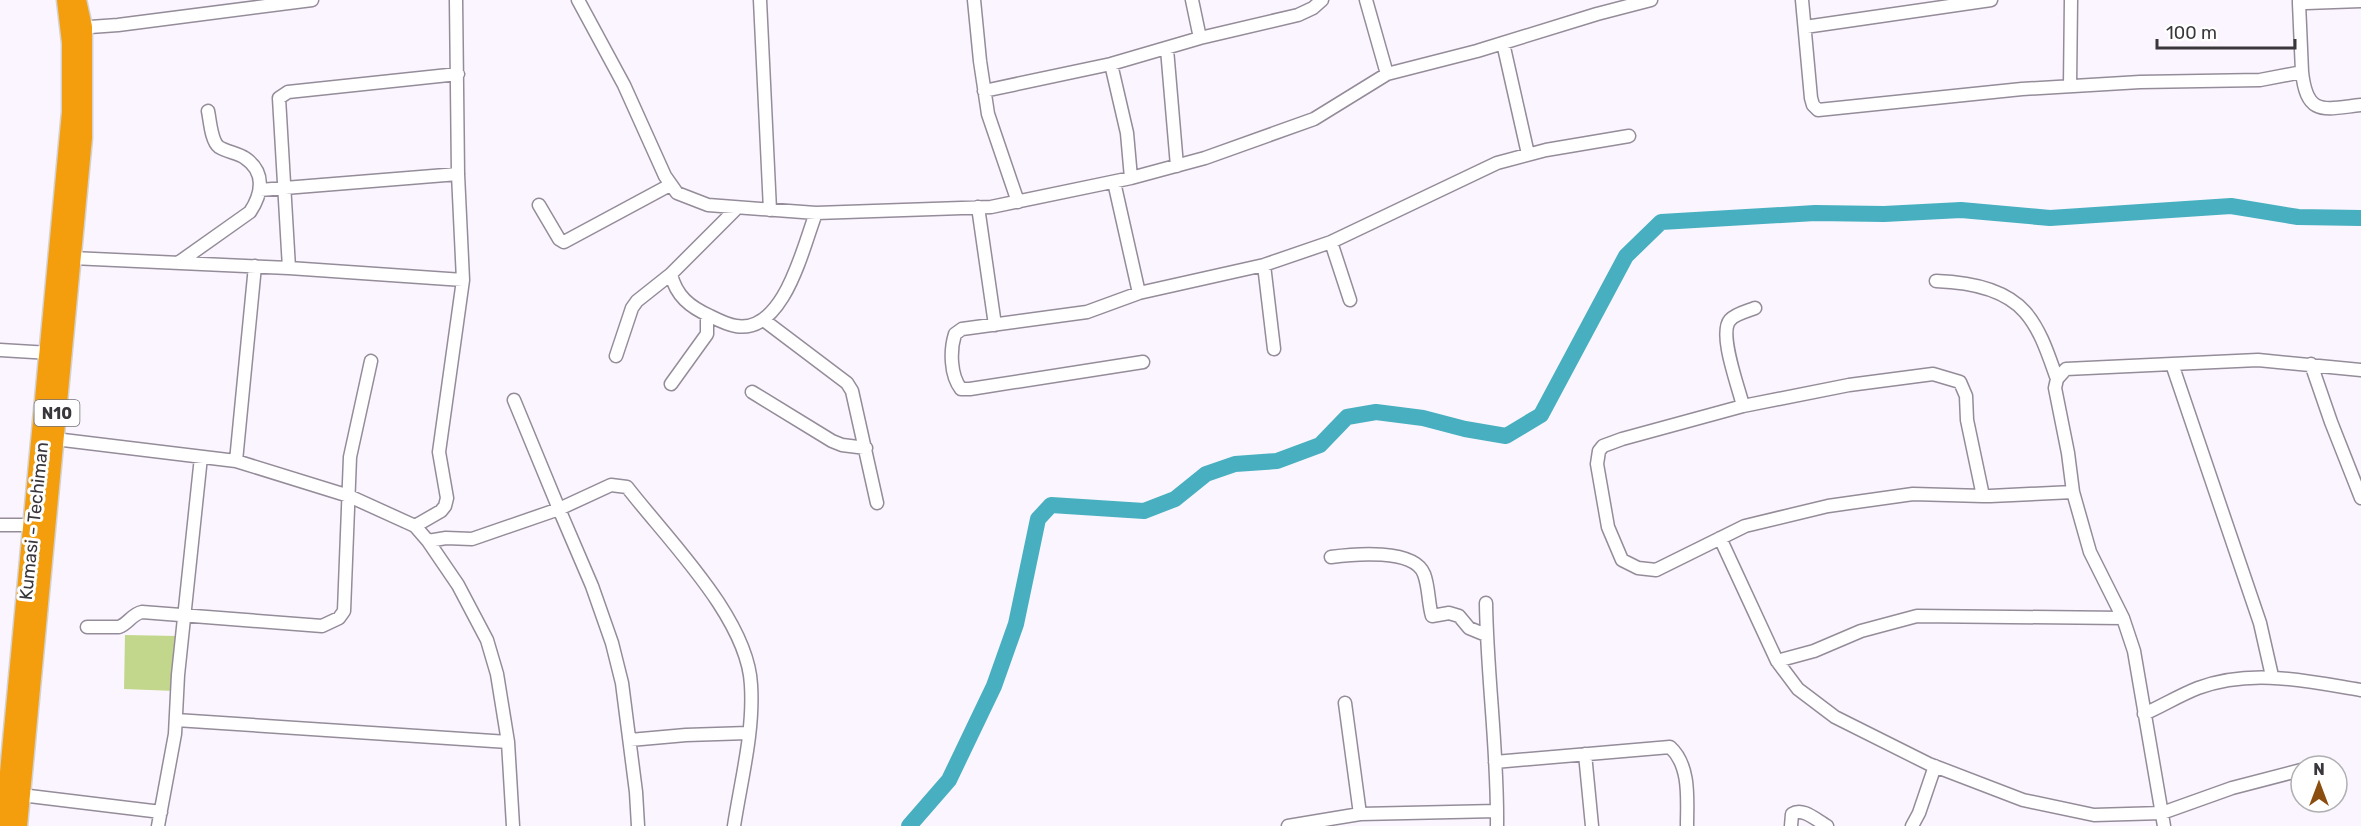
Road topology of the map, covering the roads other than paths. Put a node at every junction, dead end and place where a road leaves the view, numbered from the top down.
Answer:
1 (66, 0) edge
2 (77, 0) edge
3 (312, 0) edge
4 (456, 0) edge
5 (578, 0) edge
6 (760, 0) edge
7 (974, 0) edge
8 (1192, 0) edge
9 (1322, 0) edge
10 (1366, 0) edge
11 (1650, 0) edge
12 (1802, 0) edge
13 (1991, 0) edge
14 (2071, 0) edge
15 (2299, 1) edge
16 (2361, 1) edge
17 (1625, 3) edge
18 (258, 4) edge
19 (1805, 27) junction
20 (76, 28) junction
21 (1200, 38) junction
22 (1503, 43) junction
23 (1167, 49) junction
24 (1111, 64) junction
25 (2302, 72) junction
26 (458, 74) junction
27 (1387, 74) junction
28 (2070, 87) junction
29 (984, 91) junction
30 (2361, 105) edge
31 (208, 111) dead end
32 (1629, 136) dead end
33 (1528, 154) junction
34 (1177, 166) junction
35 (458, 174) junction
36 (1131, 178) junction
37 (1114, 182) junction
38 (670, 186) junction
39 (285, 189) junction
40 (260, 190) junction
41 (1018, 202) junction
42 (538, 205) dead end
43 (978, 207) junction
44 (736, 209) junction
45 (770, 210) junction
46 (816, 213) junction
47 (1331, 242) junction
48 (72, 258) junction
49 (178, 263) junction
50 (255, 266) junction
51 (1263, 266) junction
52 (289, 268) junction
53 (671, 274) junction
54 (463, 280) junction
55 (1936, 281) dead end
56 (1139, 293) junction
57 (1350, 300) dead end
58 (1755, 308) dead end
59 (707, 315) junction
60 (765, 321) junction
61 (995, 325) junction
62 (1274, 348) dead end
63 (0, 350) edge
64 (50, 353) junction
65 (616, 356) dead end
66 (371, 361) dead end
67 (1143, 362) dead end
68 (2172, 364) junction
69 (2311, 364) junction
70 (2361, 370) edge
71 (2057, 379) junction
72 (671, 384) dead end
73 (752, 392) dead end
74 (514, 400) dead end
75 (1743, 406) junction
76 (55, 439) junction
77 (866, 448) junction
78 (201, 457) junction
79 (236, 462) junction
80 (2073, 492) junction
81 (349, 496) junction
82 (1983, 496) junction
83 (2361, 498) edge
84 (877, 503) dead end
85 (560, 509) junction
86 (0, 525) edge
87 (34, 525) junction
88 (415, 526) junction
89 (1720, 538) junction
90 (428, 541) junction
91 (1331, 557) dead end
92 (1486, 603) dead end
93 (184, 615) junction
94 (2123, 618) junction
95 (87, 627) dead end
96 (1486, 635) junction
97 (1777, 661) junction
98 (2272, 676) junction
99 (2361, 690) edge
100 (1345, 704) dead end
101 (2144, 714) junction
102 (176, 720) junction
103 (748, 733) junction
104 (630, 740) junction
105 (508, 742) junction
106 (1585, 754) junction
107 (1495, 762) junction
108 (1935, 766) junction
109 (2289, 773) edge
110 (10, 787) edge
111 (1497, 811) junction
112 (161, 812) junction
113 (2162, 813) junction
114 (1360, 814) junction
115 (4, 826) edge
116 (18, 826) edge
117 (158, 826) edge
118 (513, 826) edge
119 (638, 826) edge
120 (734, 826) edge
121 (1288, 826) edge
122 (1497, 826) edge
123 (1592, 826) edge
124 (1687, 826) edge
125 (1791, 826) edge
126 (1827, 826) edge
127 (1912, 826) edge
128 (2164, 826) edge

1 - 20 highway, Kumasi - Techiman / N10
2 - 20 highway, N10
3 - 18 street
4 - 26 street
5 - 38 street
6 - 45 street
7 - 29 street
8 - 21 street
9 - 21 street
10 - 27 street
11 - 17 street
12 - 19 street
13 - 19 street
14 - 28 street
15 - 16 street
15 - 25 street
17 - 22 street
18 - 20 street
19 - 28 street
20 - 48 highway, N10
20 - 64 highway, Kumasi - Techiman / N10
21 - 23 street
22 - 27 street
22 - 33 street
23 - 24 street
23 - 34 street
24 - 29 street
24 - 36 street
25 - 28 street
25 - 30 street
26 - 35 street
26 - 39 street
27 - 34 street
29 - 41 street
31 - 40 street
32 - 33 street
33 - 47 street
34 - 36 street
35 - 39 street
35 - 54 street
36 - 37 street
37 - 41 street
37 - 56 street
38 - 42 street
38 - 44 street
39 - 40 street
39 - 52 street
40 - 49 street
41 - 43 street
43 - 46 street
43 - 61 street
44 - 45 street
44 - 53 street
45 - 46 street
46 - 60 street
47 - 51 street
47 - 57 street
48 - 49 street
48 - 76 highway, N10
49 - 50 street
50 - 52 street
50 - 79 street
51 - 56 street
51 - 62 street
52 - 54 street
53 - 59 street
53 - 65 street
54 - 88 street
55 - 71 street
56 - 61 street
58 - 75 street
59 - 60 street
59 - 72 street
60 - 77 street
61 - 67 street
63 - 64 street
64 - 87 highway, Kumasi - Techiman / N10
66 - 81 street
68 - 69 street
68 - 71 street
68 - 98 street
69 - 70 street
69 - 83 street
71 - 80 street
73 - 77 street
74 - 85 street
75 - 82 street
75 - 89 street
76 - 78 street
76 - 110 highway, N10
77 - 84 street
78 - 79 street
78 - 93 street
79 - 81 street
80 - 82 street
80 - 94 street
81 - 88 street
81 - 93 street
82 - 89 street
85 - 90 street
85 - 103 street
85 - 104 street
86 - 87 street
87 - 110 highway, Kumasi - Techiman / N10
88 - 90 street
89 - 97 street
90 - 105 street
91 - 96 street
92 - 96 street
93 - 95 street
93 - 102 street
94 - 97 street
94 - 101 street
96 - 107 street
97 - 108 street
98 - 99 street
98 - 101 street
100 - 114 street
101 - 113 street
102 - 105 street
102 - 112 street
103 - 104 street
103 - 120 street
104 - 119 street
105 - 118 street
106 - 107 street
106 - 123 street
106 - 124 street
107 - 111 street
108 - 113 street
108 - 127 street
109 - 113 street
110 - 112 street
110 - 115 highway, Kumasi - Techiman / N10
110 - 116 highway, N10
111 - 114 street
111 - 122 street
112 - 117 street
113 - 128 street
114 - 121 street
125 - 126 street

